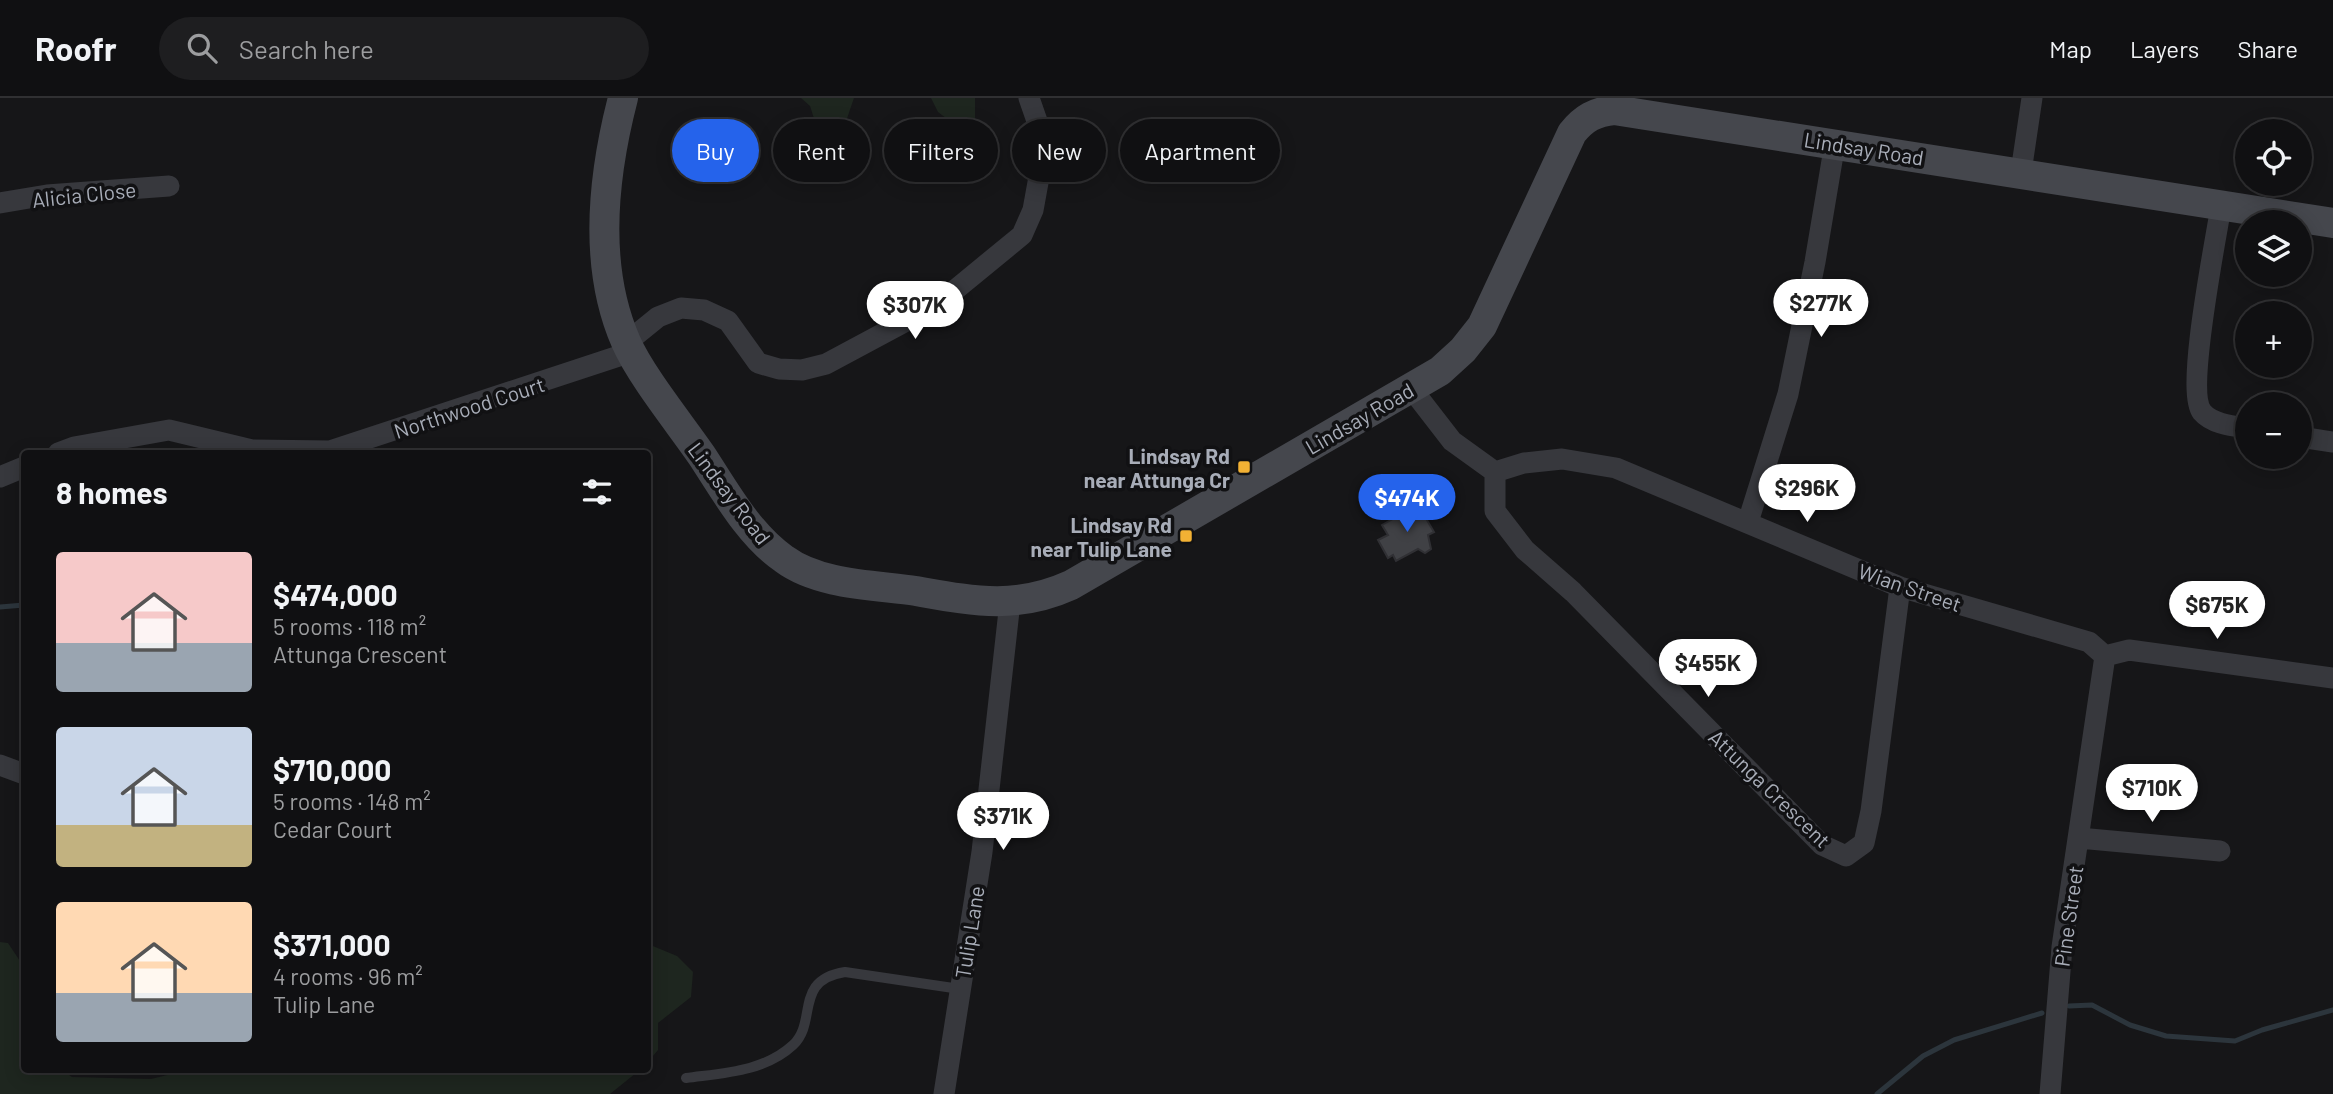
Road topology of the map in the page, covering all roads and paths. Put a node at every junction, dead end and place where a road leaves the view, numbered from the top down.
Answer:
1 (623, 98) edge
2 (1029, 98) edge
3 (2032, 98) edge
4 (1597, 105) edge
5 (1835, 143) junction
6 (2021, 172) junction
7 (169, 186) dead end
8 (0, 203) edge
9 (2221, 206) junction
10 (2333, 223) edge
11 (629, 348) junction
12 (1411, 388) junction
13 (2235, 425) edge
14 (2312, 439) edge
15 (2333, 443) edge
16 (66, 450) edge
17 (252, 450) edge
18 (333, 450) edge
19 (21, 468) edge
20 (1495, 472) junction
21 (0, 477) edge
22 (1748, 522) junction
23 (1900, 587) junction
24 (1010, 603) junction
25 (2105, 656) junction
26 (2333, 678) edge
27 (0, 765) edge
28 (21, 773) edge
29 (2079, 838) junction
30 (2220, 851) dead end
31 (960, 989) junction
32 (686, 1078) dead end
33 (944, 1094) edge
34 (2049, 1094) edge

1 - 11 street, Lindsay Road
2 - 11 street
3 - 6 street
4 - 5 street, Lindsay Road
4 - 12 street, Lindsay Road
5 - 6 street, Lindsay Road
5 - 22 street
6 - 9 street, Lindsay Road
7 - 8 street, Alicia Close
9 - 10 street, Lindsay Road
9 - 13 street
11 - 18 street, Northwood Court
11 - 24 street, Lindsay Road
12 - 20 street
12 - 24 street, Lindsay Road
14 - 15 street
16 - 17 street, Northwood Court
19 - 21 street
20 - 22 street, Wian Street
20 - 23 street, Attunga Crescent
22 - 23 street, Wian Street
23 - 25 street, Wian Street
24 - 31 street, Tulip Lane
25 - 26 street
25 - 29 street, Pine Street
27 - 28 street
29 - 30 street
29 - 34 street, Pine Street
31 - 32 lane
31 - 33 street, Tulip Lane

